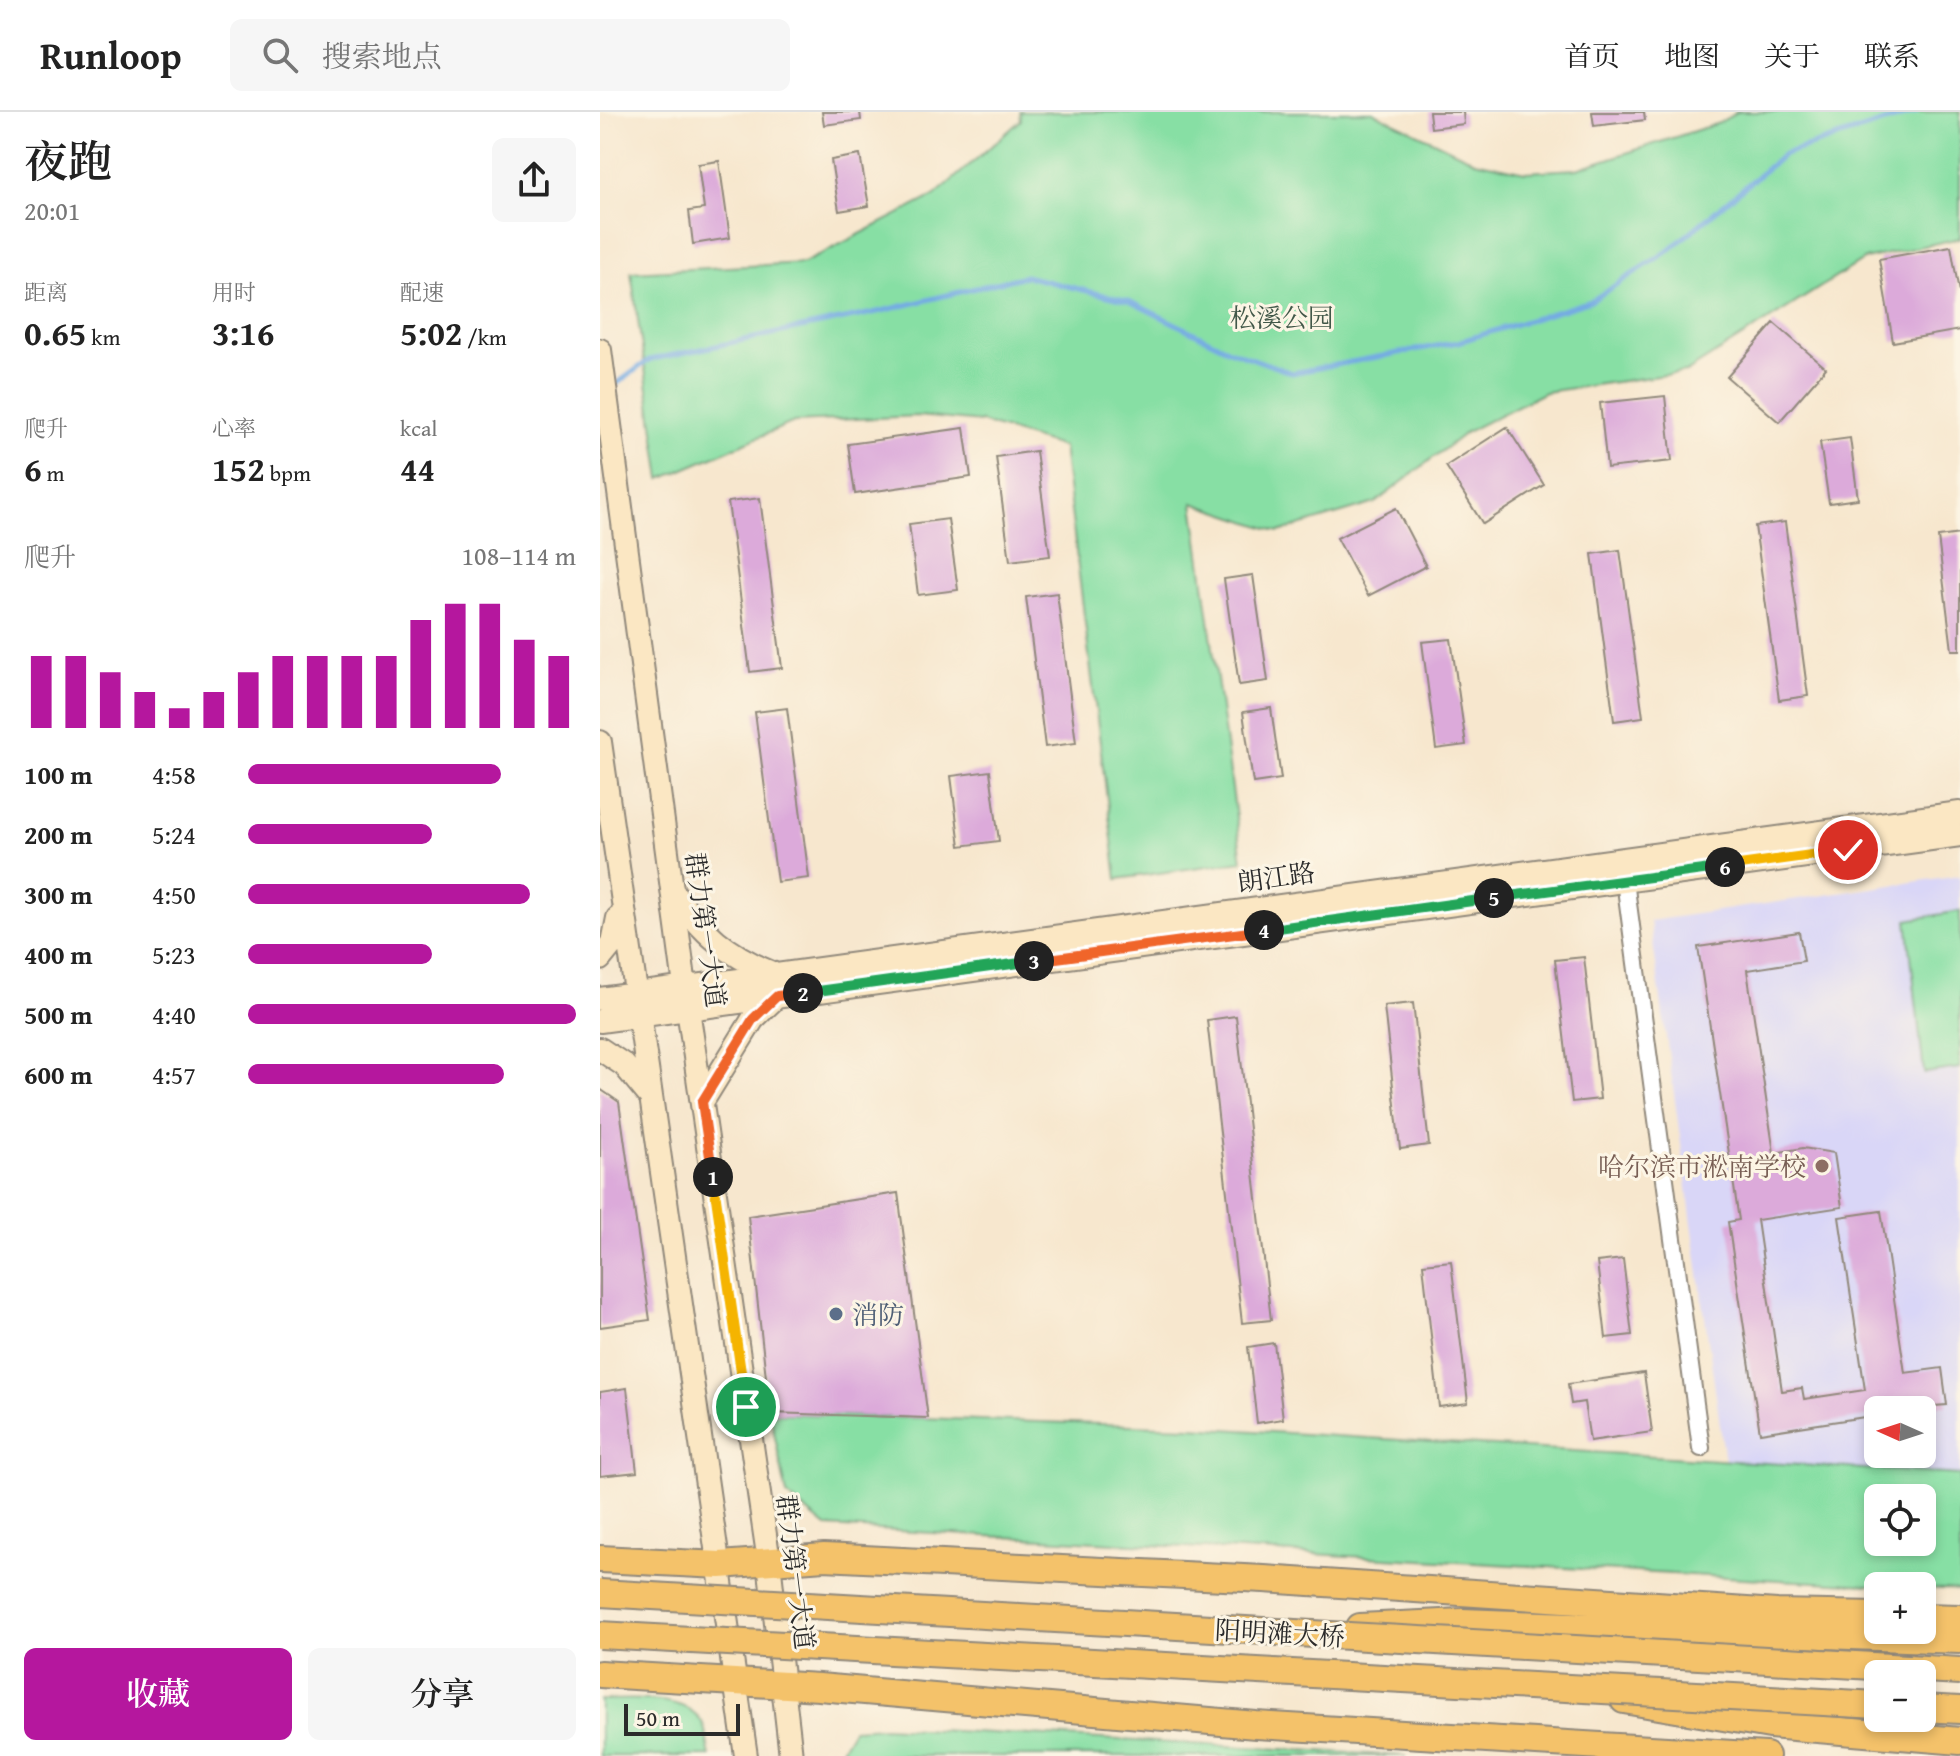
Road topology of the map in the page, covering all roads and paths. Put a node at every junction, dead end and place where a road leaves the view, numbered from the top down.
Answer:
1 (600, 350) edge
2 (600, 742) edge
3 (1960, 813) edge
4 (1960, 835) edge
5 (1625, 881) junction
6 (671, 889) junction
7 (622, 901) junction
8 (600, 959) edge
9 (685, 985) junction
10 (775, 985) junction
11 (600, 999) edge
12 (636, 1004) junction
13 (688, 1009) junction
14 (600, 1021) edge
15 (600, 1049) edge
16 (648, 1094) junction
17 (702, 1102) junction
18 (1701, 1448) dead end
19 (600, 1559) edge
20 (769, 1562) junction
21 (720, 1565) junction
22 (600, 1593) edge
23 (1864, 1615) edge
24 (1936, 1617) edge
25 (1960, 1618) edge
26 (1262, 1632) junction
27 (600, 1635) edge
28 (1960, 1640) edge
29 (1960, 1671) edge
30 (600, 1674) edge
31 (735, 1681) junction
32 (782, 1684) junction
33 (1534, 1685) junction
34 (1864, 1704) edge
35 (1936, 1709) edge
36 (1960, 1710) edge
37 (1960, 1741) edge
38 (746, 1756) edge
39 (791, 1756) edge
40 (1766, 1756) edge

1 - 6 main road, 群力第一大道
2 - 7 main road
3 - 10 main road, 朗江路
4 - 5 main road, 朗江路
5 - 10 main road, 朗江路
5 - 18 street
6 - 9 main road, 群力第一大道
6 - 10 main road
7 - 8 main road
7 - 12 main road
9 - 10 main road, 朗江路
9 - 12 main road, 朗江路
9 - 13 main road, 群力第一大道
10 - 13 main road, 朗江路
10 - 17 main road
11 - 12 main road, 朗江路
12 - 13 main road, 朗江路
12 - 14 main road, 朗江路
12 - 16 main road
13 - 17 main road, 群力第一大道
15 - 16 main road
16 - 21 main road
17 - 20 main road, 群力第一大道
19 - 21 highway
20 - 21 highway
20 - 23 highway
20 - 32 main road, 群力第一大道
21 - 31 main road
22 - 26 highway, 阳明滩大桥, bridge
24 - 25 highway
26 - 28 highway, bridge
26 - 29 highway, 阳明滩大桥, bridge
27 - 33 highway, 阳明滩大桥, bridge
30 - 31 highway
31 - 32 highway
31 - 38 main road
32 - 39 main road, 群力第一大道
32 - 40 highway
33 - 34 highway, 阳明滩大桥, bridge
33 - 37 highway, bridge
35 - 36 highway

